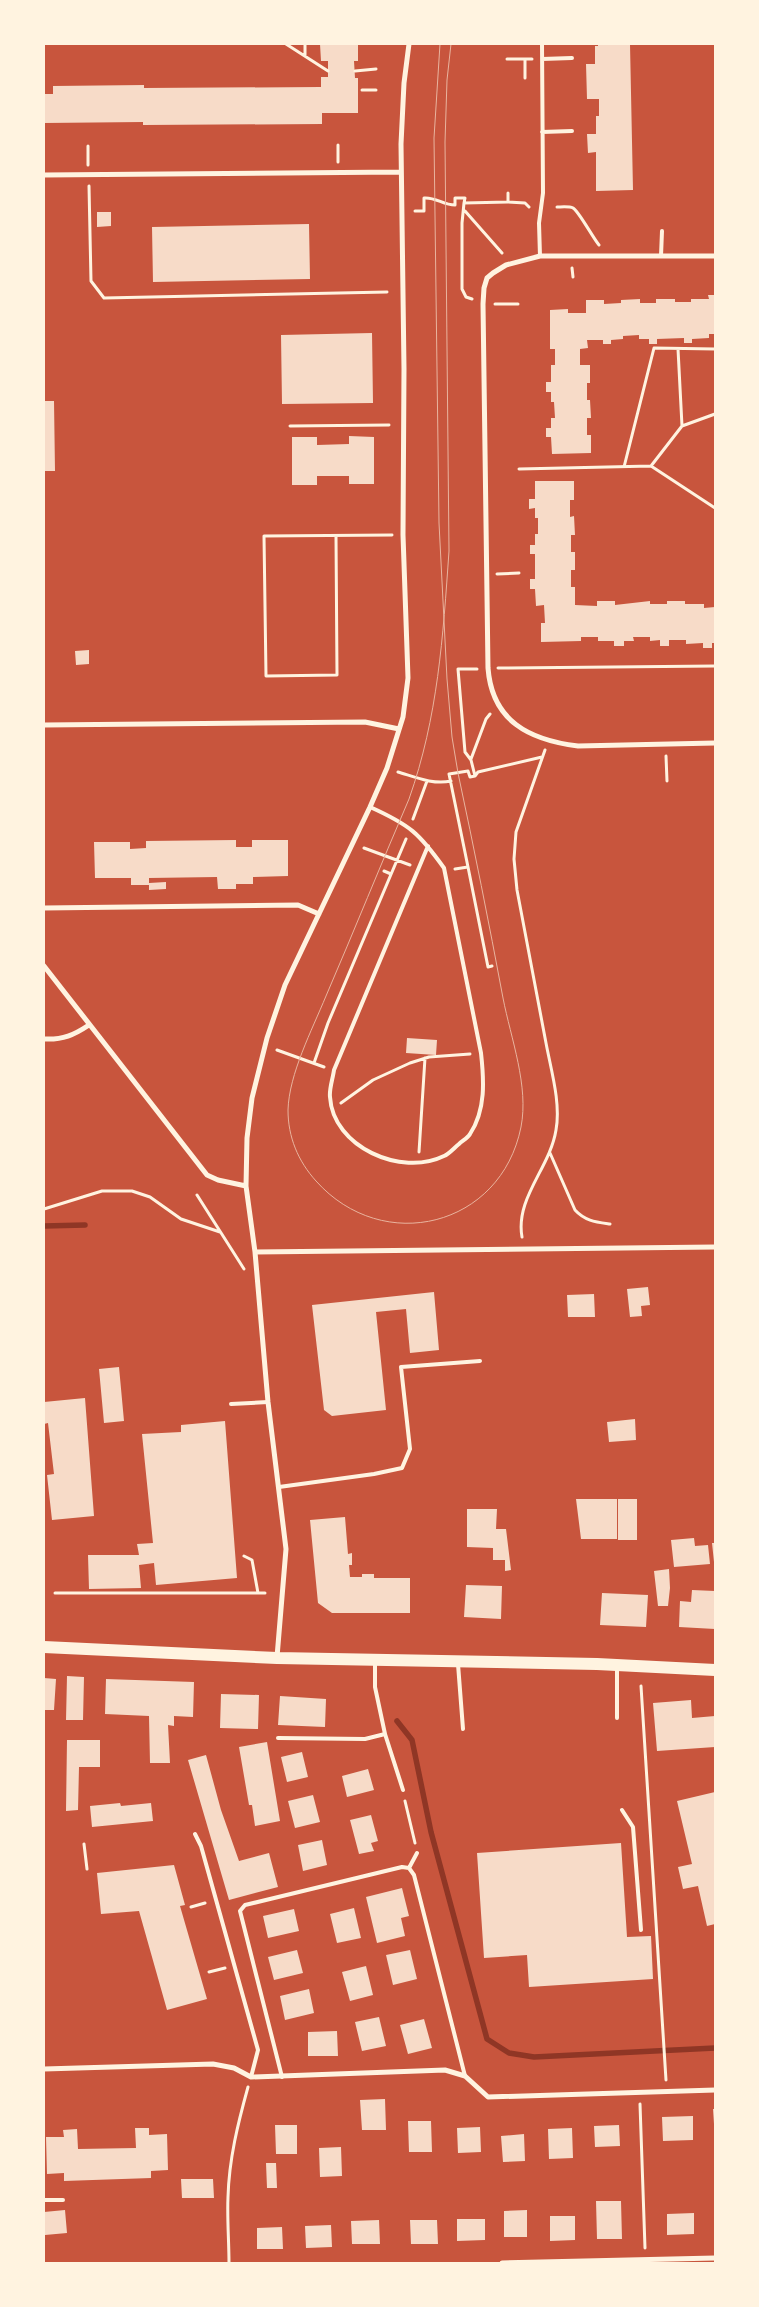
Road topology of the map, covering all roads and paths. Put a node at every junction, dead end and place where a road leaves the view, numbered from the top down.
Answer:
1 (286, 44) edge
2 (305, 44) edge
3 (409, 44) edge
4 (542, 44) edge
5 (305, 56) junction
6 (572, 58) dead end
7 (508, 59) dead end
8 (525, 59) junction
9 (542, 59) junction
10 (376, 69) dead end
11 (354, 70) dead end
12 (328, 71) dead end
13 (525, 78) dead end
14 (362, 90) dead end
15 (376, 90) dead end
16 (572, 131) dead end
17 (542, 132) junction
18 (401, 172) junction
19 (44, 175) edge
20 (508, 193) dead end
21 (508, 202) junction
22 (464, 203) junction
23 (556, 207) dead end
24 (530, 208) dead end
25 (465, 211) junction
26 (415, 212) dead end
27 (90, 228) dead end
28 (662, 231) dead end
29 (599, 245) dead end
30 (502, 254) dead end
31 (540, 256) junction
32 (661, 256) junction
33 (715, 256) edge
34 (387, 292) dead end
35 (483, 304) junction
36 (518, 304) dead end
37 (678, 349) junction
38 (715, 349) edge
39 (715, 414) edge
40 (388, 425) dead end
41 (290, 426) dead end
42 (682, 426) junction
43 (651, 466) junction
44 (624, 467) junction
45 (519, 469) dead end
46 (715, 508) edge
47 (403, 535) junction
48 (336, 536) junction
49 (519, 573) dead end
50 (487, 574) junction
51 (715, 666) edge
52 (488, 668) junction
53 (490, 714) dead end
54 (44, 725) edge
55 (399, 729) junction
56 (715, 743) edge
57 (666, 753) dead end
58 (471, 760) junction
59 (397, 771) dead end
60 (475, 776) junction
61 (427, 781) junction
62 (451, 781) junction
63 (666, 781) dead end
64 (370, 807) junction
65 (417, 809) dead end
66 (404, 843) dead end
67 (428, 846) junction
68 (362, 847) dead end
69 (397, 860) junction
70 (408, 865) dead end
71 (468, 867) junction
72 (454, 870) dead end
73 (384, 871) dead end
74 (391, 874) junction
75 (44, 908) edge
76 (319, 914) junction
77 (44, 966) edge
78 (492, 966) dead end
79 (89, 1025) junction
80 (44, 1039) edge
81 (277, 1050) dead end
82 (469, 1054) dead end
83 (425, 1058) junction
84 (350, 1097) dead end
85 (550, 1152) junction
86 (419, 1163) junction
87 (246, 1186) junction
88 (197, 1195) dead end
89 (44, 1209) edge
90 (610, 1224) dead end
91 (220, 1232) junction
92 (715, 1246) edge
93 (524, 1248) junction
94 (256, 1252) junction
95 (244, 1270) dead end
96 (480, 1361) dead end
97 (268, 1402) junction
98 (231, 1404) dead end
99 (279, 1487) junction
100 (244, 1556) dead end
101 (55, 1593) dead end
102 (258, 1593) junction
103 (265, 1593) dead end
104 (44, 1647) edge
105 (277, 1658) junction
106 (375, 1661) junction
107 (458, 1663) junction
108 (618, 1665) junction
109 (715, 1670) edge
110 (641, 1686) dead end
111 (617, 1718) dead end
112 (463, 1729) dead end
113 (385, 1734) junction
114 (278, 1738) dead end
115 (402, 1790) joint
116 (622, 1810) dead end
117 (195, 1834) dead end
118 (84, 1844) dead end
119 (417, 1853) joint
120 (409, 1868) junction
121 (87, 1869) dead end
122 (641, 1930) dead end
123 (44, 2069) edge
124 (465, 2076) junction
125 (251, 2077) junction
126 (282, 2077) junction
127 (715, 2090) edge
128 (640, 2091) junction
129 (667, 2091) junction
130 (44, 2200) edge
131 (63, 2200) dead end
132 (715, 2258) edge
133 (646, 2259) junction
134 (229, 2263) edge
135 (502, 2263) edge

1 - 5 path
2 - 5 path
3 - 18 street
4 - 9 lane
5 - 12 path
6 - 9 lane
7 - 8 path
8 - 9 path
8 - 13 path
9 - 17 lane
10 - 11 path
14 - 15 path
16 - 17 lane
17 - 31 lane
18 - 19 street
18 - 47 street
20 - 21 path
21 - 22 path
21 - 24 path
22 - 25 path
22 - 26 path
23 - 29 path
25 - 30 path
25 - 35 path
27 - 34 path
28 - 32 lane
31 - 32 street
31 - 35 street
32 - 33 street
35 - 36 path
35 - 50 street
37 - 38 path
37 - 42 path
37 - 44 path
39 - 42 path
40 - 41 path
42 - 43 path
43 - 44 path
43 - 46 path
44 - 45 path
47 - 48 path
47 - 55 street
48 - 48 path
49 - 50 path
50 - 52 street
51 - 52 path
52 - 56 street
52 - 58 path
53 - 58 path
54 - 55 street
55 - 64 street
57 - 63 path
58 - 60 path
59 - 61 path
60 - 62 path
60 - 85 path
61 - 62 path
61 - 65 path
62 - 71 path
64 - 67 lane
64 - 76 street
66 - 69 path
67 - 86 lane
67 - 86 lane
68 - 69 path
69 - 70 path
69 - 74 path
71 - 72 path
71 - 78 path
73 - 74 path
74 - 81 path
75 - 76 street
76 - 87 street
77 - 79 street
79 - 80 street
79 - 87 street
82 - 83 path
83 - 84 path
83 - 86 path
85 - 90 path
85 - 93 path
87 - 94 street
88 - 91 path
89 - 91 path
91 - 95 path
92 - 93 street
93 - 94 street
94 - 97 street
96 - 99 lane
97 - 98 lane
97 - 99 street
99 - 105 street
100 - 102 path
101 - 102 path
102 - 103 path
104 - 105 main road
105 - 106 main road
106 - 107 main road
106 - 113 lane
107 - 108 main road
107 - 112 lane
108 - 109 main road
108 - 111 lane
110 - 129 path
113 - 114 lane
113 - 115 lane
115 - 119 path
116 - 122 lane
117 - 125 lane
118 - 121 path
119 - 120 lane
120 - 124 lane
120 - 126 lane
123 - 125 street
124 - 126 street
124 - 128 street
125 - 126 street
125 - 134 path
127 - 129 street
128 - 129 street
128 - 133 path
130 - 131 lane
132 - 133 street
133 - 135 street

